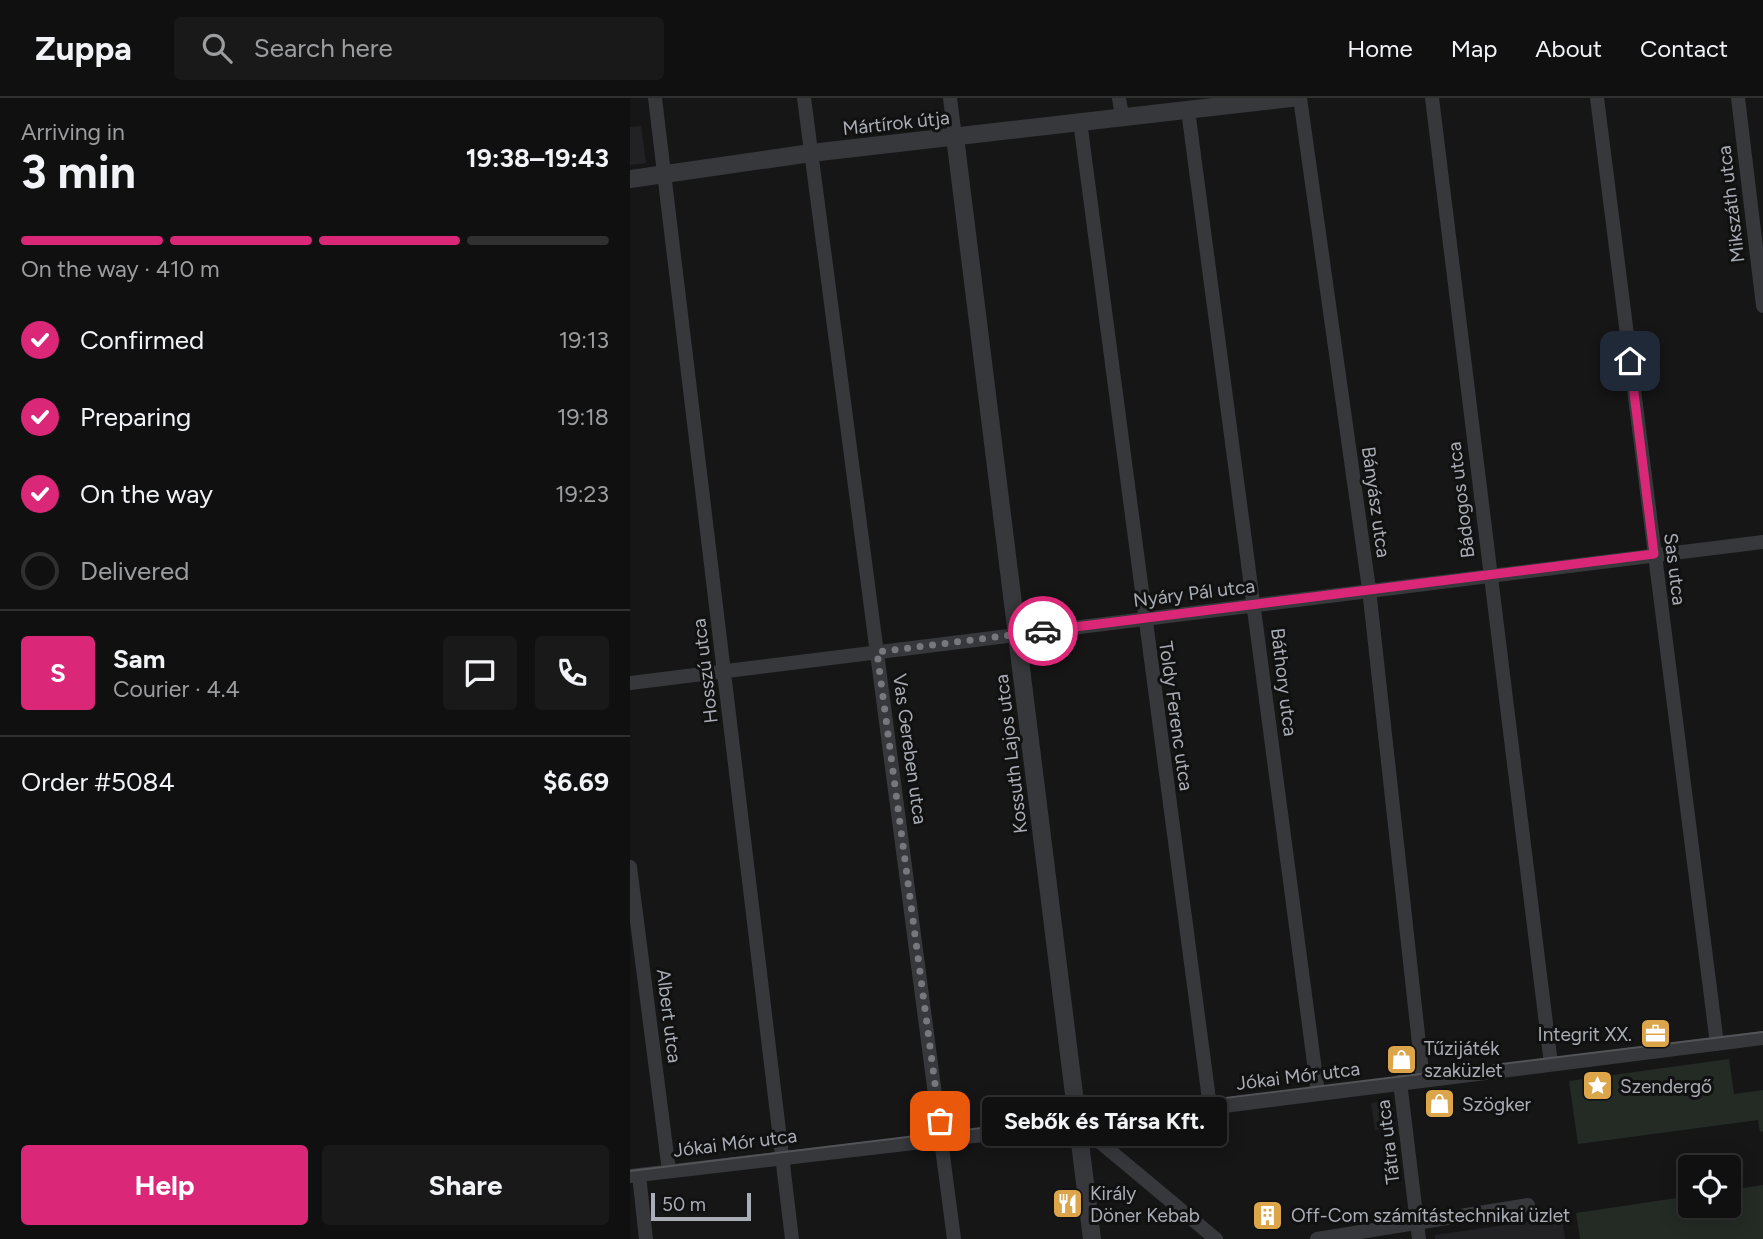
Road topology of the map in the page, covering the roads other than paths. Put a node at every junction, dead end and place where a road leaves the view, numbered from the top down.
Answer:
1 (655, 98) edge
2 (804, 98) edge
3 (950, 98) edge
4 (1292, 98) edge
5 (1300, 98) edge
6 (1432, 98) edge
7 (1597, 98) edge
8 (1738, 98) edge
9 (1247, 100) edge
10 (1121, 107) edge
11 (1188, 110) junction
12 (1080, 121) junction
13 (955, 138) junction
14 (811, 153) junction
15 (663, 174) junction
16 (630, 179) edge
17 (1763, 306) edge
18 (1763, 542) edge
19 (1654, 554) junction
20 (1489, 576) junction
21 (1369, 589) junction
22 (1255, 606) junction
23 (1143, 618) junction
24 (1017, 634) junction
25 (877, 652) junction
26 (725, 671) junction
27 (630, 683) edge
28 (630, 867) edge
29 (1763, 1038) edge
30 (1717, 1044) junction
31 (1551, 1064) junction
32 (1423, 1080) junction
33 (1400, 1082) junction
34 (1318, 1093) junction
35 (1210, 1107) junction
36 (1077, 1123) junction
37 (942, 1138) junction
38 (781, 1156) junction
39 (669, 1171) junction
40 (634, 1175) edge
41 (1528, 1205) dead end
42 (1417, 1222) junction
43 (646, 1239) edge
44 (792, 1239) edge
45 (954, 1239) edge
46 (1092, 1239) edge
47 (1216, 1239) edge
48 (1317, 1239) edge
49 (1419, 1239) edge
50 (1426, 1239) edge

1 - 15 street, Hosszú utca
2 - 14 street, Vas Gereben utca
3 - 13 street, Kossuth Lajos utca
4 - 9 street, Mártírok útja
5 - 21 street, Bányász utca
6 - 20 street, Bádogos utca
7 - 19 street, Sas utca
8 - 17 street, Mikszáth utca
9 - 11 street, Mártírok útja
10 - 11 street, Mártírok útja
10 - 12 street, Mártírok útja
11 - 22 street, Báthory utca
12 - 13 street, Mártírok útja
12 - 23 street, Toldy Ferenc utca
13 - 14 street, Mártírok útja
13 - 24 street, Kossuth Lajos utca
14 - 15 street, Mártírok útja
14 - 25 street, Vas Gereben utca
15 - 16 street, Mártírok útja
15 - 26 street, Hosszú utca
18 - 19 street, Nyáry Pál utca
19 - 20 street, Nyáry Pál utca
19 - 30 street, Sas utca
20 - 21 street, Nyáry Pál utca
20 - 31 street, Bádogos utca
21 - 22 street, Nyáry Pál utca
21 - 32 street, Bányász utca
22 - 23 street, Nyáry Pál utca
22 - 34 street, Báthory utca
23 - 24 street, Nyáry Pál utca
23 - 35 street, Toldy Ferenc utca
24 - 25 street, Nyáry Pál utca
24 - 36 street, Kossuth Lajos utca
25 - 26 street, Nyáry Pál utca
25 - 37 street, Vas Gereben utca
26 - 27 street, Nyáry Pál utca
26 - 38 street, Hosszú utca
28 - 39 street, Albert utca
29 - 30 street, Jókai Mór utca
30 - 31 street, Jókai Mór utca
31 - 32 street, Jókai Mór utca
32 - 33 street, Jókai Mór utca
33 - 34 street, Jókai Mór utca
33 - 42 street, Tátra utca
34 - 35 street, Jókai Mór utca
35 - 36 street, Jókai Mór utca
36 - 37 street, Jókai Mór utca
36 - 46 street, Kossuth Lajos utca
36 - 47 street
37 - 38 street, Jókai Mór utca
37 - 45 street, Vas Gereben utca
38 - 39 street, Jókai Mór utca
38 - 44 street, Hosszú utca
39 - 40 street, Jókai Mór utca
40 - 43 street
41 - 42 street
42 - 48 street
42 - 49 street, Tátra utca
42 - 50 street

